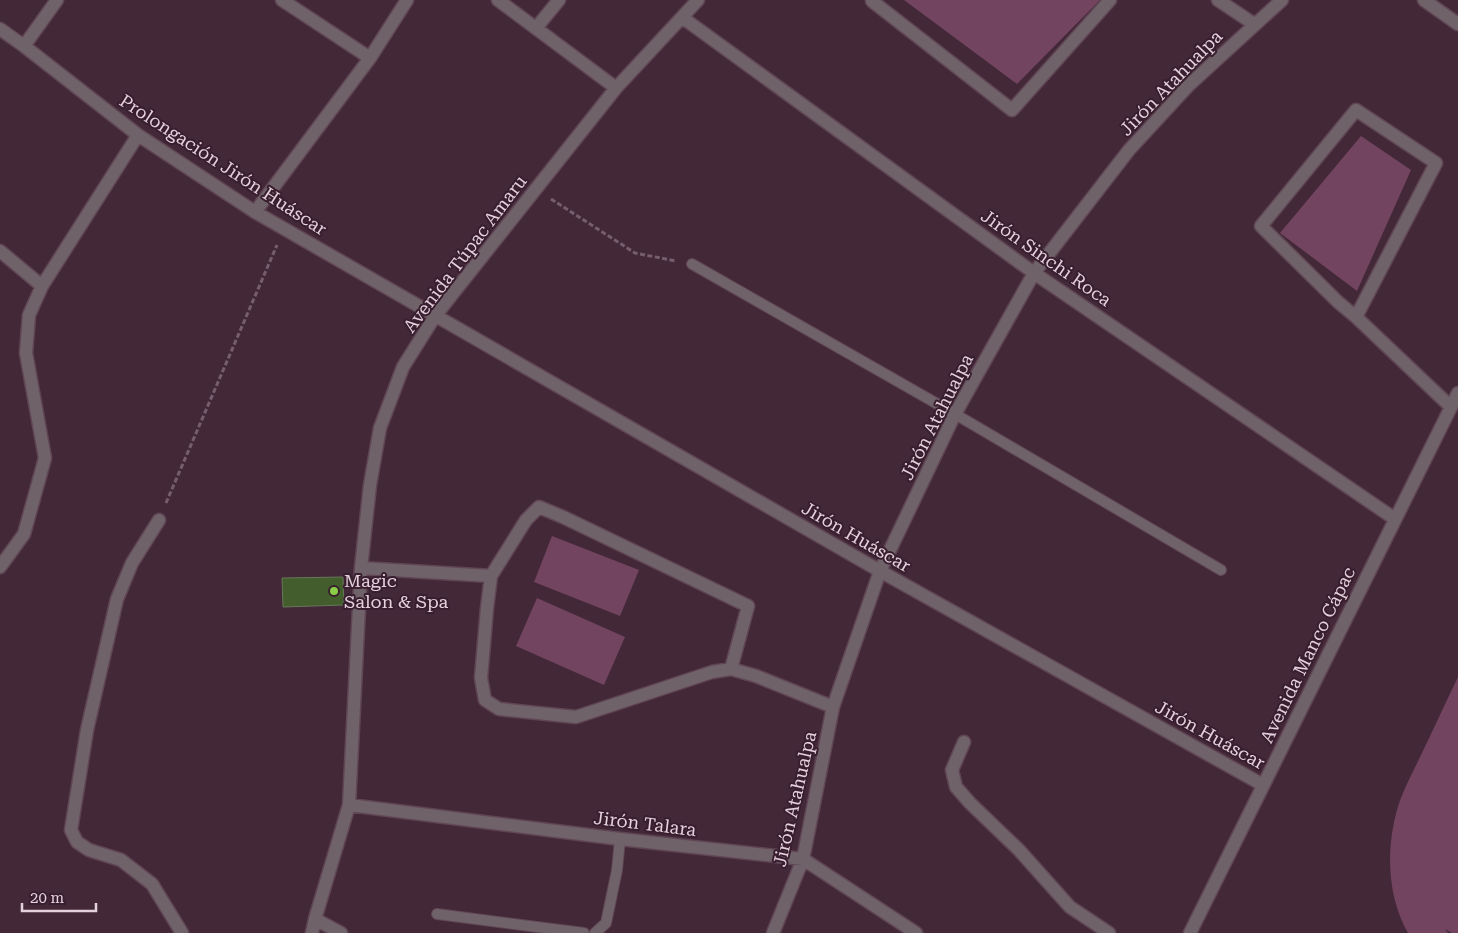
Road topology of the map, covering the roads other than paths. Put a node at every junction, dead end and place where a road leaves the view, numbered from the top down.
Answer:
1 (57, 0) edge
2 (282, 0) edge
3 (407, 0) edge
4 (498, 0) edge
5 (559, 0) edge
6 (698, 0) edge
7 (872, 0) edge
8 (1110, 0) edge
9 (1218, 0) edge
10 (1282, 0) edge
11 (1424, 0) edge
12 (682, 18) junction
13 (1254, 24) junction
14 (1458, 24) edge
15 (536, 28) junction
16 (0, 29) edge
17 (24, 46) junction
18 (370, 58) junction
19 (616, 88) junction
20 (138, 135) junction
21 (255, 212) junction
22 (0, 251) edge
23 (692, 264) road end
24 (1034, 274) junction
25 (42, 286) junction
26 (435, 316) junction
27 (1356, 316) junction
28 (1458, 393) edge
29 (1451, 407) junction
30 (955, 414) junction
31 (1395, 519) junction
32 (159, 520) road end
33 (0, 567) edge
34 (360, 568) junction
35 (1222, 570) dead end
36 (880, 571) junction
37 (491, 576) junction
38 (731, 669) junction
39 (833, 707) junction
40 (964, 742) dead end
41 (1263, 785) junction
42 (349, 805) junction
43 (620, 839) junction
44 (803, 859) junction
45 (437, 914) dead end
46 (314, 919) junction
47 (182, 933) edge
48 (312, 933) edge
49 (341, 933) edge
50 (584, 933) edge
51 (595, 933) edge
52 (773, 933) edge
53 (916, 933) edge
54 (1109, 933) edge
55 (1190, 933) edge

1 - 17 street
2 - 18 street
3 - 18 street
4 - 15 street
5 - 15 street
6 - 12 street, Avenida Túpac Amaru
7 - 8 street
9 - 13 street
10 - 13 street, Jirón Atahualpa
11 - 14 street
12 - 19 street, Avenida Túpac Amaru
12 - 24 street, Jirón Sinchi Roca
13 - 24 street, Jirón Atahualpa
15 - 19 street
16 - 17 street, Prolongación Jirón Huáscar
17 - 20 street, Prolongación Jirón Huáscar
18 - 21 street
19 - 26 street, Avenida Túpac Amaru
20 - 21 street, Prolongación Jirón Huáscar
20 - 25 street
21 - 26 street, Prolongación Jirón Huáscar
22 - 25 street
23 - 30 lane
24 - 30 street, Jirón Atahualpa
24 - 31 street, Jirón Sinchi Roca
25 - 33 street
26 - 34 street, Avenida Túpac Amaru
26 - 36 street, Jirón Huáscar
27 - 27 street
27 - 29 street
28 - 29 street, Avenida Manco Cápac
29 - 31 street, Avenida Manco Cápac
30 - 35 lane
30 - 36 street, Jirón Atahualpa
31 - 41 street, Avenida Manco Cápac
32 - 47 street
34 - 37 street
34 - 42 street, Avenida Túpac Amaru
36 - 39 street, Jirón Atahualpa
36 - 41 street, Jirón Huáscar
37 - 38 street
37 - 38 street
38 - 39 street
39 - 44 street, Jirón Atahualpa
40 - 54 street
41 - 55 street, Avenida Manco Cápac
42 - 43 street, Jirón Talara
42 - 46 street, Avenida Túpac Amaru
43 - 44 street, Jirón Talara
43 - 51 lane
44 - 52 street, Jirón Atahualpa
44 - 53 street, Jirón Talara
45 - 50 lane
46 - 48 street, Avenida Túpac Amaru
46 - 49 street

